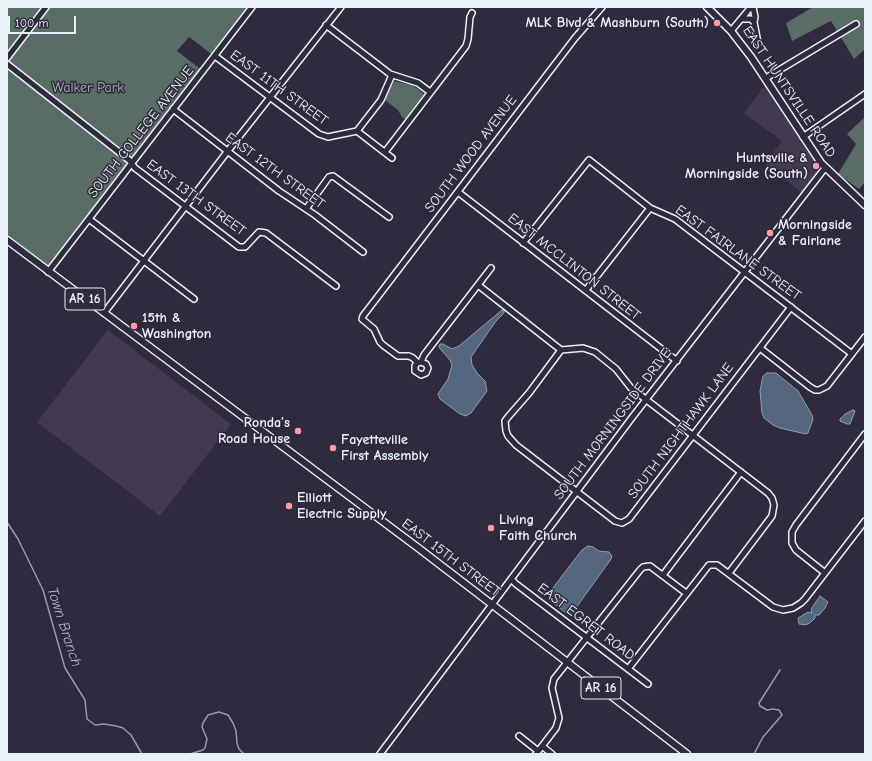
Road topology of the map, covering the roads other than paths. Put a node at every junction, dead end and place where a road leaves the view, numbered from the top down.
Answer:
1 (46, 7) edge
2 (252, 7) edge
3 (341, 7) edge
4 (602, 7) edge
5 (707, 7) edge
6 (752, 7) edge
7 (472, 13) dead end
8 (742, 19) junction
9 (754, 22) junction
10 (856, 24) dead end
11 (326, 25) junction
12 (731, 31) junction
13 (758, 43) dead end
14 (215, 56) junction
15 (7, 58) edge
16 (7, 64) edge
17 (392, 75) junction
18 (766, 78) junction
19 (430, 92) junction
20 (865, 94) edge
21 (270, 97) junction
22 (173, 109) junction
23 (357, 131) junction
24 (802, 137) junction
25 (227, 152) junction
26 (385, 152) junction
27 (392, 158) dead end
28 (132, 163) junction
29 (825, 168) junction
30 (458, 192) junction
31 (865, 205) edge
32 (185, 206) junction
33 (650, 208) junction
34 (306, 209) junction
35 (388, 217) dead end
36 (89, 219) junction
37 (7, 240) edge
38 (523, 243) junction
39 (363, 252) dead end
40 (144, 261) junction
41 (491, 268) dead end
42 (744, 271) junction
43 (48, 272) junction
44 (478, 285) junction
45 (336, 286) dead end
46 (586, 290) junction
47 (194, 299) dead end
48 (791, 307) junction
49 (104, 313) junction
50 (865, 337) edge
51 (760, 348) junction
52 (562, 350) junction
53 (852, 354) junction
54 (677, 361) junction
55 (646, 400) junction
56 (865, 434) edge
57 (693, 436) junction
58 (741, 472) junction
59 (576, 492) junction
60 (865, 521) edge
61 (825, 573) junction
62 (729, 574) junction
63 (663, 575) junction
64 (511, 579) junction
65 (686, 593) junction
66 (492, 604) junction
67 (587, 638) junction
68 (567, 662) junction
69 (628, 669) junction
70 (648, 684) dead end
71 (519, 736) dead end
72 (542, 746) junction
73 (537, 752) edge
74 (380, 754) edge
75 (552, 754) edge
76 (687, 754) edge

1 - 15 street
2 - 14 street, SOUTH COLLEGE AVENUE
3 - 11 street
4 - 30 street, SOUTH WOOD AVENUE
5 - 12 main road
6 - 8 street, EAST HUNTSVILLE ROAD
6 - 9 street
7 - 19 street
8 - 9 street
8 - 12 street, EAST HUNTSVILLE ROAD
9 - 13 street
10 - 18 street
11 - 17 street
11 - 21 street
12 - 18 main road, EAST HUNTSVILLE ROAD
14 - 21 street, EAST 11TH STREET
14 - 22 street, SOUTH COLLEGE AVENUE
16 - 28 street, EAST 13TH STREET
17 - 19 street
17 - 23 street
18 - 24 main road, EAST HUNTSVILLE ROAD
19 - 26 street
20 - 24 street
21 - 23 street, EAST 11TH STREET
21 - 25 street
22 - 25 street, EAST 12TH STREET
22 - 28 street, SOUTH COLLEGE AVENUE
23 - 26 street
24 - 29 main road, EAST HUNTSVILLE ROAD
25 - 32 street
25 - 34 street, EAST 12TH STREET
26 - 27 street
28 - 32 street, EAST 13TH STREET
28 - 36 street, SOUTH COLLEGE AVENUE
29 - 31 main road, EAST HUNTSVILLE ROAD
29 - 42 street, SOUTH MORNINGSIDE DRIVE
30 - 38 street, EAST MCCLINTON STREET
30 - 44 street, SOUTH WOOD AVENUE
32 - 40 street
32 - 45 street, EAST 13TH STREET
33 - 38 street, EAST FAIRLANE STREET
33 - 42 street, EAST FAIRLANE STREET
33 - 46 street
34 - 35 street
34 - 39 street, EAST 12TH STREET
36 - 40 street
36 - 43 street, SOUTH COLLEGE AVENUE
37 - 43 main road, EAST 15TH STREET / AR 16
38 - 46 street, EAST MCCLINTON STREET
40 - 47 street
40 - 49 street
41 - 44 street
42 - 48 street, EAST FAIRLANE STREET
42 - 54 street, SOUTH MORNINGSIDE DRIVE
43 - 49 main road, EAST 15TH STREET / AR 16
44 - 52 street
46 - 54 street, EAST MCCLINTON STREET
48 - 51 street, SOUTH NIGHTHAWK LANE
48 - 53 street, EAST FAIRLANE STREET
49 - 66 main road, EAST 15TH STREET / AR 16
50 - 53 street
51 - 53 street
51 - 57 street, SOUTH NIGHTHAWK LANE
52 - 55 street
52 - 59 street
54 - 55 street, SOUTH MORNINGSIDE DRIVE
55 - 57 street
55 - 59 street, SOUTH MORNINGSIDE DRIVE
56 - 61 street
57 - 58 street
57 - 59 street, SOUTH NIGHTHAWK LANE
58 - 62 street
58 - 63 street
59 - 64 street, SOUTH MORNINGSIDE DRIVE
60 - 61 street
61 - 62 street
62 - 65 street
63 - 65 street
63 - 67 street
64 - 66 street, SOUTH MORNINGSIDE DRIVE
64 - 67 street, EAST EGRET ROAD
65 - 69 street
66 - 68 main road, EAST 15TH STREET / AR 16
66 - 74 street, SOUTH MORNINGSIDE DRIVE
67 - 68 street
67 - 69 street, EAST EGRET ROAD
68 - 72 street
68 - 76 main road, EAST 15TH STREET / AR 16
69 - 70 street, EAST EGRET ROAD
71 - 73 street
72 - 73 street
72 - 75 street

